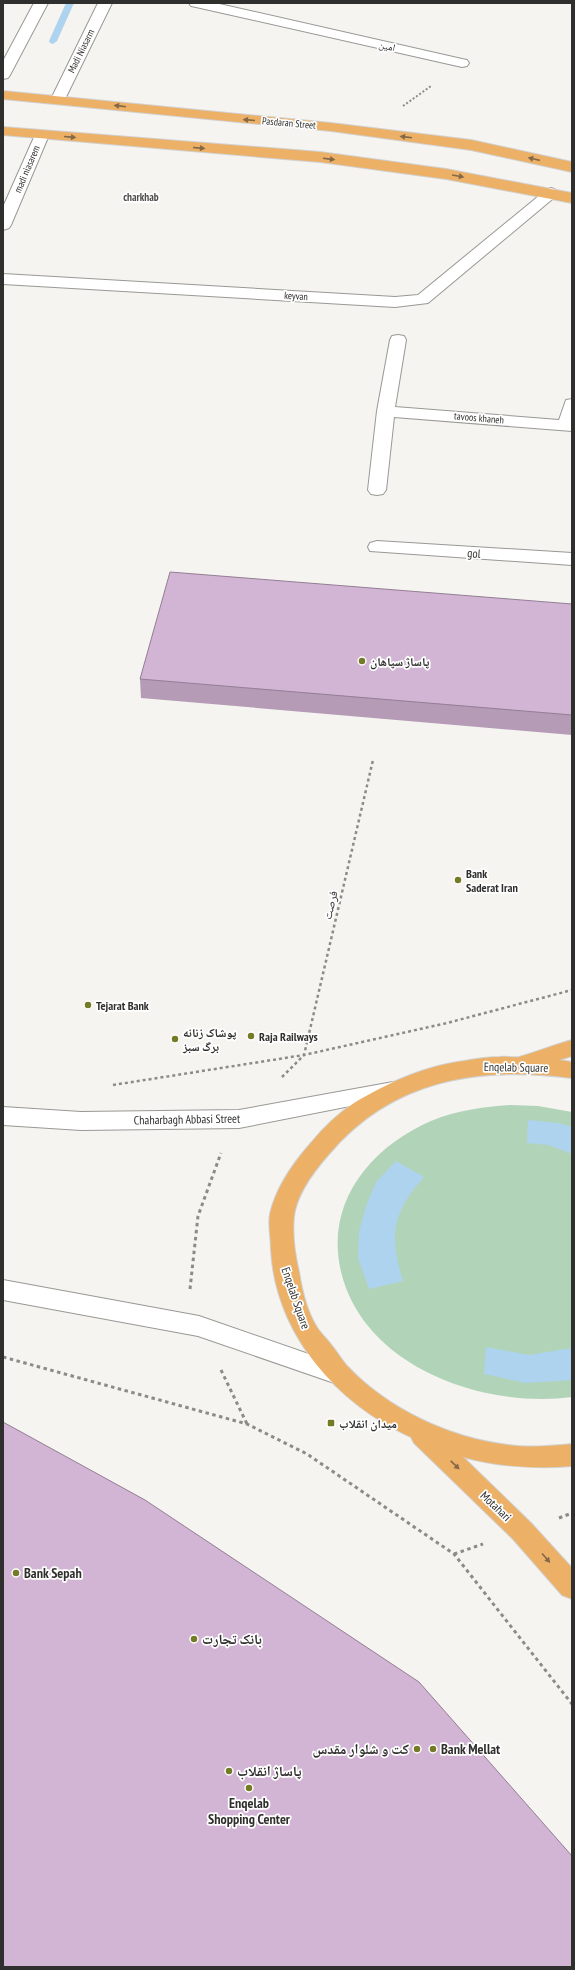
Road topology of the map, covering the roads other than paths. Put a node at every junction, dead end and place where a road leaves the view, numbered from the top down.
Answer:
1 (41, 3) edge
2 (105, 3) edge
3 (196, 3) edge
4 (462, 63) road end
5 (3, 75) edge
6 (3, 95) edge
7 (58, 99) junction
8 (3, 131) edge
9 (42, 134) junction
10 (572, 168) edge
11 (551, 193) junction
12 (572, 198) edge
13 (3, 225) edge
14 (3, 279) edge
15 (398, 340) dead end
16 (572, 404) edge
17 (386, 411) junction
18 (569, 425) edge
19 (377, 490) dead end
20 (377, 547) dead end
21 (572, 559) edge
22 (572, 1048) edge
23 (518, 1064) junction
24 (572, 1070) edge
25 (393, 1090) junction
26 (3, 1116) edge
27 (3, 1290) edge
28 (340, 1375) junction
29 (416, 1429) junction
30 (572, 1455) edge
31 (572, 1587) edge

1 - 5 street
2 - 7 street, Madi Niasarm
3 - 4 street, امین
6 - 7 main road, Pasdaran Street
10 -> 7 main road, Pasdaran Street
8 - 9 main road
9 -> 11 main road
9 - 13 street, madi niasarem
11 - 12 main road
11 - 14 street, keyvan
15 - 17 street
16 - 18 street
17 - 18 street, tavoos khaneh
17 - 19 street
20 - 21 street, gol
22 - 23 main road
23 - 24 main road, Enqelab Square
23 - 25 main road, Enqelab Square
25 - 26 street, Chaharbagh Abbasi Street
25 - 28 main road, Enqelab Square
27 - 28 street
28 - 29 main road, Enqelab Square
29 - 30 main road, Enqelab Square
29 -> 31 main road, Motahari

